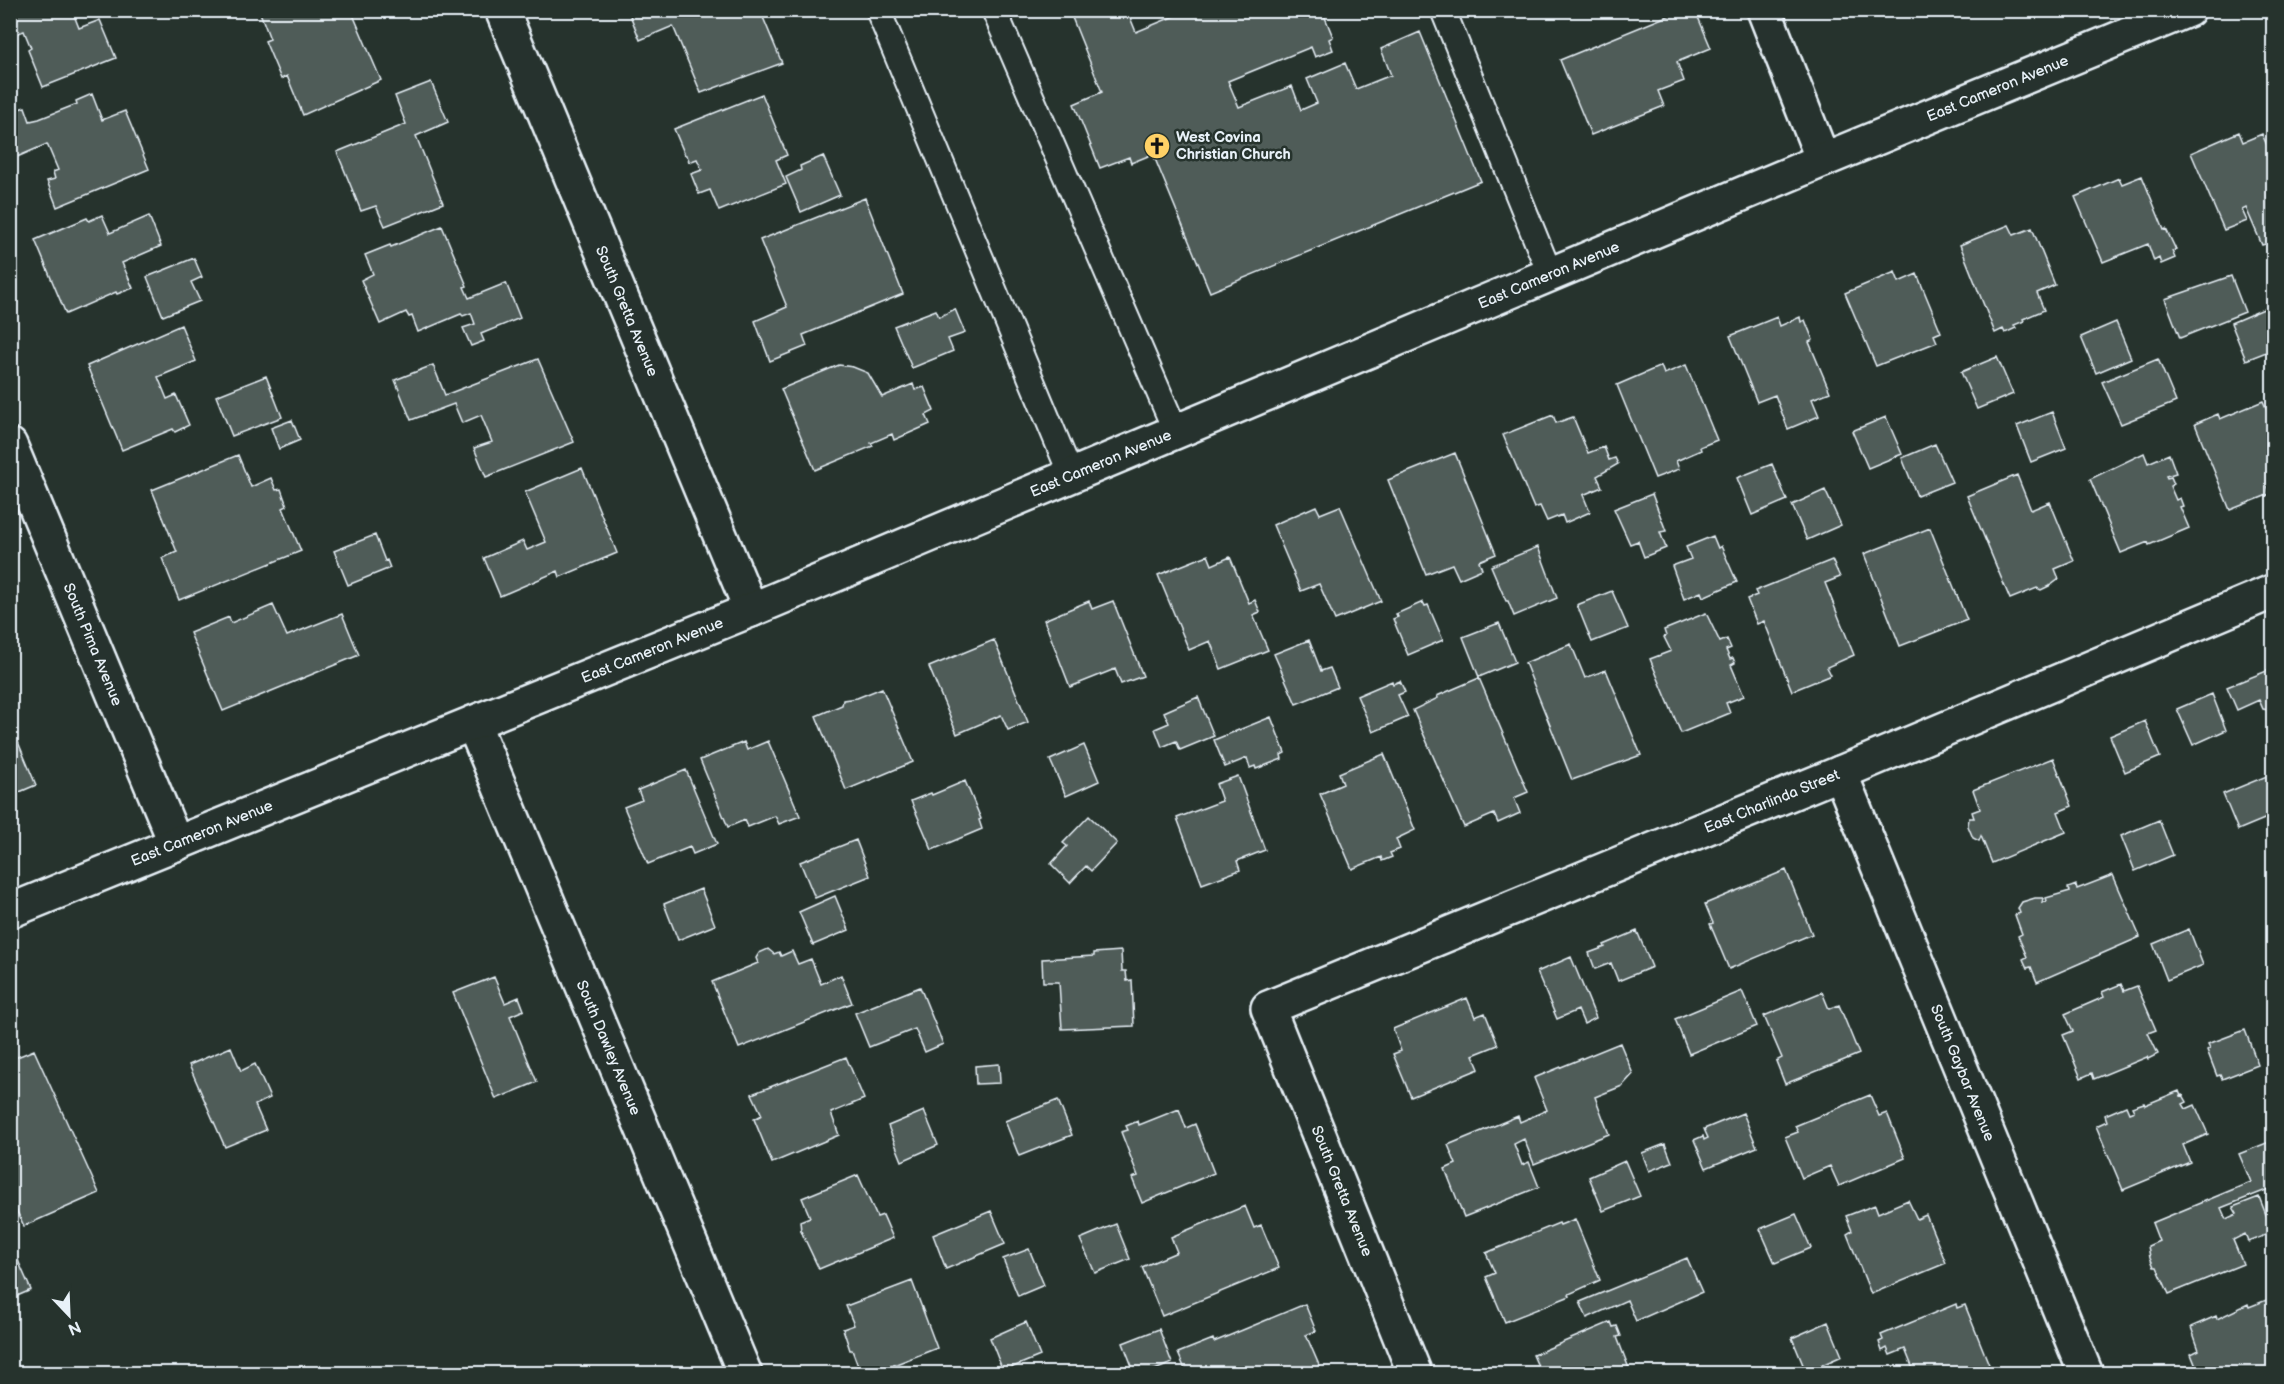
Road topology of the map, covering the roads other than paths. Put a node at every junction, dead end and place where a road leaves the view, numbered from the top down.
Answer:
1 (502, 10) edge
2 (878, 10) edge
3 (994, 10) edge
4 (1443, 10) edge
5 (1764, 10) edge
6 (2188, 10) edge
7 (1823, 160) junction
8 (1550, 274) junction
9 (1176, 432) junction
10 (10, 445) edge
11 (1071, 476) junction
12 (2274, 591) edge
13 (751, 610) junction
14 (473, 723) junction
15 (1840, 773) junction
16 (176, 844) junction
17 (10, 911) edge
18 (1268, 1008) joint
19 (745, 1374) edge
20 (1415, 1374) edge
21 (2086, 1374) edge

1 - 13 street, South Gretta Avenue
2 - 11 lane
3 - 9 lane
4 - 8 lane
5 - 7 street
6 - 7 street, East Cameron Avenue
7 - 8 street, East Cameron Avenue
8 - 9 street, East Cameron Avenue
9 - 11 street, East Cameron Avenue
10 - 16 street, South Pima Avenue
11 - 13 street, East Cameron Avenue
12 - 15 street, East Charlinda Street
13 - 14 street, East Cameron Avenue
14 - 16 street, East Cameron Avenue
14 - 19 street, South Dawley Avenue
15 - 18 street, East Charlinda Street
15 - 21 street, South Gaybar Avenue
16 - 17 street, East Cameron Avenue
18 - 20 street, South Gretta Avenue

